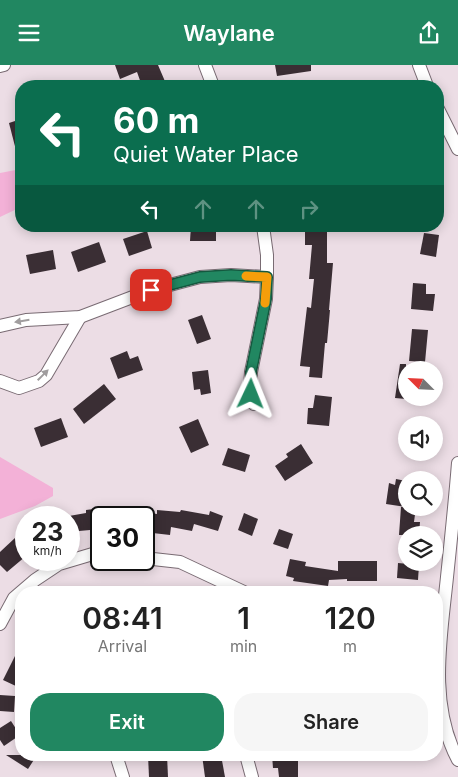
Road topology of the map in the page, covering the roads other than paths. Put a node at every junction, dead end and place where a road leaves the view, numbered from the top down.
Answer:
1 (205, 65) edge
2 (419, 65) edge
3 (211, 80) edge
4 (425, 80) edge
5 (444, 121) edge
6 (458, 149) edge
7 (264, 232) edge
8 (267, 277) junction
9 (80, 317) junction
10 (0, 325) edge
11 (0, 381) edge
12 (254, 404) dead end
13 (458, 463) edge
14 (90, 555) edge
15 (155, 559) edge
16 (28, 586) edge
17 (229, 586) edge
18 (443, 586) edge
19 (15, 598) edge
20 (0, 624) edge
21 (443, 718) edge
22 (458, 760) edge
23 (118, 761) edge
24 (248, 761) edge
25 (123, 777) edge
26 (252, 777) edge

1 - 3 street
2 - 4 street
5 - 6 street
7 - 8 street
8 - 9 street
8 - 12 street
9 -> 10 street
11 -> 9 street
13 - 18 street
14 - 16 street
15 - 17 street
19 - 20 street
21 - 22 street
23 - 25 street
24 - 26 street

